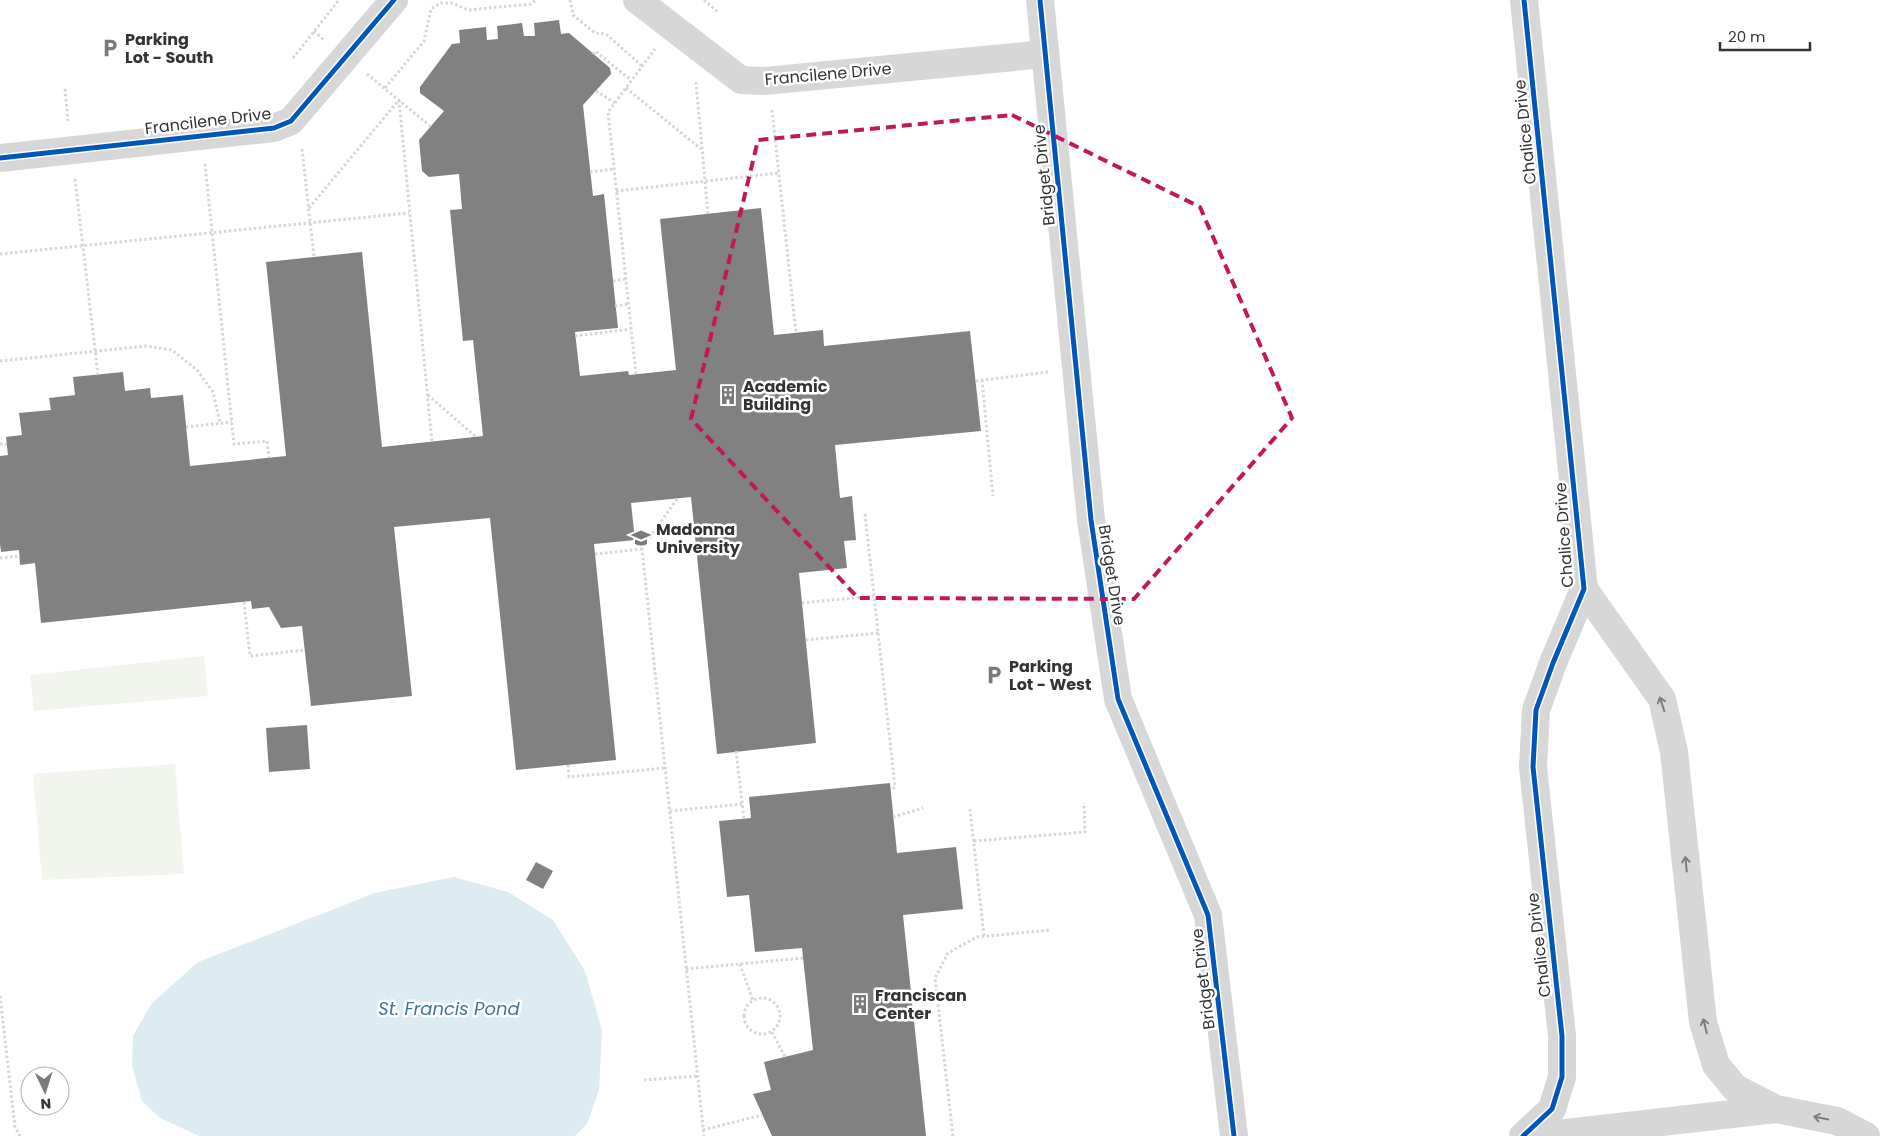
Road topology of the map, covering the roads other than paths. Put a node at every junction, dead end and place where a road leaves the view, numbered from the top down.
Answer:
1 (394, 0) edge
2 (637, 0) edge
3 (1040, 0) edge
4 (1524, 0) edge
5 (1045, 54) junction
6 (0, 158) edge
7 (1584, 589) junction
8 (1776, 1109) junction
9 (1234, 1136) edge
10 (1523, 1136) edge
11 (1540, 1136) edge
12 (1866, 1136) edge

1 - 6 street, Francilene Drive
2 - 5 street, Francilene Drive
3 - 5 street, Bridget Drive
4 - 7 street, Chalice Drive
5 - 9 street, Bridget Drive
8 -> 7 street, Chalice Drive
7 - 10 street, Chalice Drive
8 - 11 street, Chalice Drive
12 -> 8 street, Chalice Drive

